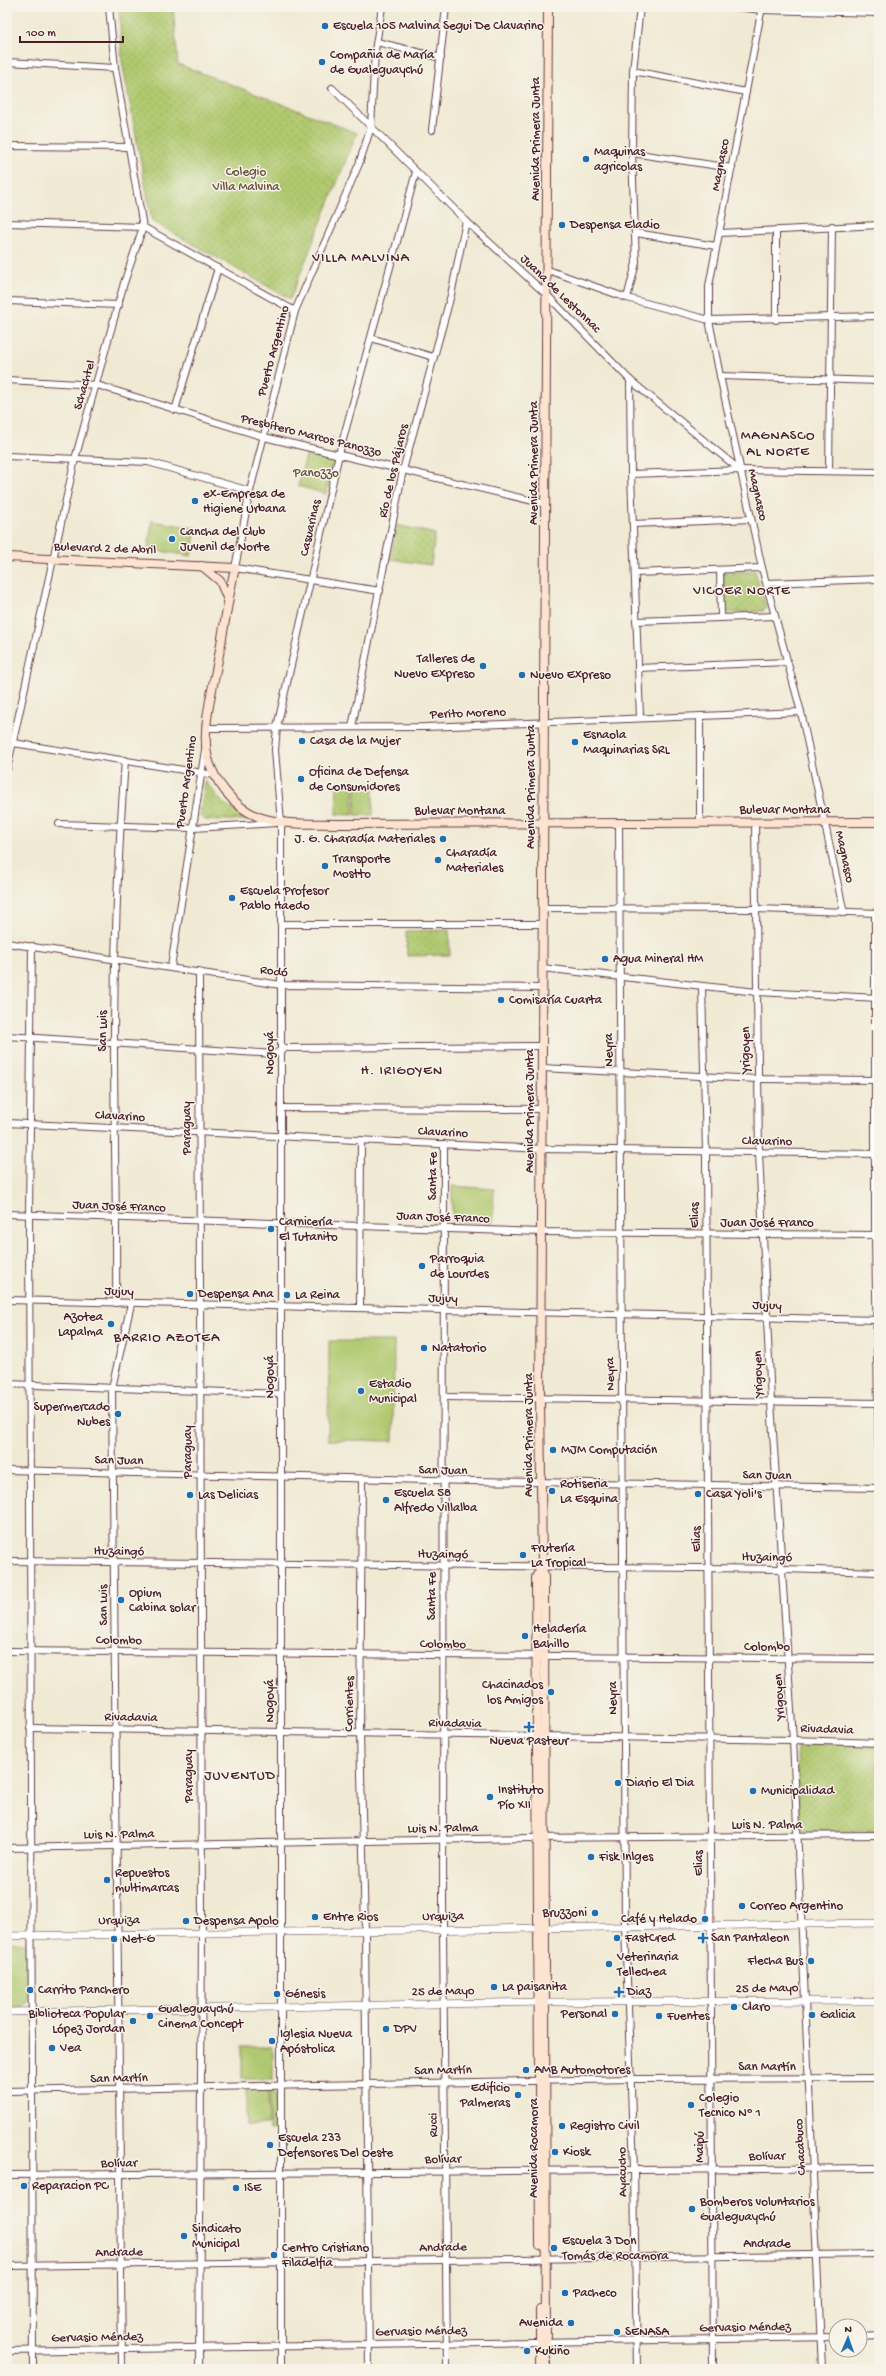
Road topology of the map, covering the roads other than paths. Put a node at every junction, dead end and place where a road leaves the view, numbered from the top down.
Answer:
1 (109, 7) edge
2 (382, 7) edge
3 (446, 7) edge
4 (548, 7) edge
5 (640, 7) edge
6 (737, 7) edge
7 (762, 9) edge
8 (879, 13) edge
9 (377, 42) junction
10 (441, 58) junction
11 (7, 62) edge
12 (115, 68) junction
13 (633, 71) junction
14 (332, 88) dead end
15 (746, 92) junction
16 (371, 127) junction
17 (432, 130) dead end
18 (7, 146) edge
19 (128, 147) junction
20 (632, 153) junction
21 (732, 168) junction
22 (416, 172) junction
23 (466, 221) junction
24 (7, 223) edge
25 (879, 224) edge
26 (832, 226) junction
27 (143, 227) junction
28 (776, 230) junction
29 (636, 232) junction
30 (720, 233) junction
31 (716, 246) junction
32 (218, 268) junction
33 (548, 270) junction
34 (548, 296) junction
35 (627, 298) junction
36 (7, 301) edge
37 (119, 305) junction
38 (295, 311) junction
39 (879, 316) edge
40 (830, 318) junction
41 (709, 320) junction
42 (776, 320) junction
43 (371, 338) junction
44 (433, 357) junction
45 (720, 376) junction
46 (830, 379) junction
47 (7, 380) edge
48 (630, 380) junction
49 (879, 381) edge
50 (97, 385) junction
51 (175, 410) junction
52 (264, 436) junction
53 (339, 454) junction
54 (7, 456) edge
55 (75, 459) junction
56 (403, 470) junction
57 (740, 470) junction
58 (828, 471) junction
59 (879, 472) edge
60 (631, 474) junction
61 (250, 490) junction
62 (546, 504) junction
63 (751, 519) junction
64 (633, 524) junction
65 (7, 557) edge
66 (52, 559) junction
67 (201, 565) junction
68 (218, 566) junction
69 (235, 568) junction
70 (762, 568) junction
71 (720, 570) junction
72 (635, 573) junction
73 (218, 579) junction
74 (232, 579) junction
75 (310, 579) junction
76 (879, 579) edge
77 (766, 583) junction
78 (380, 590) junction
79 (229, 601) junction
80 (774, 616) junction
81 (721, 618) junction
82 (636, 621) junction
83 (788, 662) junction
84 (638, 668) junction
85 (801, 712) junction
86 (700, 716) junction
87 (640, 718) junction
88 (543, 722) junction
89 (277, 727) junction
90 (352, 727) junction
91 (208, 728) junction
92 (10, 742) edge
93 (206, 742) junction
94 (125, 760) junction
95 (7, 769) edge
96 (202, 772) junction
97 (215, 775) junction
98 (543, 822) junction
99 (618, 822) junction
100 (700, 822) junction
101 (755, 822) junction
102 (825, 822) junction
103 (879, 822) edge
104 (281, 823) junction
105 (59, 824) dead end
106 (120, 826) junction
107 (193, 828) junction
108 (543, 908) junction
109 (619, 908) junction
110 (756, 909) junction
111 (844, 913) junction
112 (877, 913) edge
113 (281, 924) junction
114 (542, 924) junction
115 (7, 943) edge
116 (32, 946) junction
117 (115, 959) junction
118 (171, 968) junction
119 (542, 968) junction
120 (198, 971) junction
121 (620, 978) junction
122 (281, 985) junction
123 (702, 987) junction
124 (542, 988) junction
125 (757, 992) junction
126 (877, 998) edge
127 (7, 1036) edge
128 (31, 1038) junction
129 (114, 1043) junction
130 (542, 1046) junction
131 (197, 1049) junction
132 (281, 1052) junction
133 (542, 1068) junction
134 (620, 1070) junction
135 (704, 1075) junction
136 (758, 1079) junction
137 (878, 1080) edge
138 (281, 1108) junction
139 (542, 1109) junction
140 (7, 1123) edge
141 (30, 1124) junction
142 (116, 1128) junction
143 (198, 1132) junction
144 (281, 1136) junction
145 (361, 1140) junction
146 (444, 1144) junction
147 (542, 1149) junction
148 (621, 1150) junction
149 (706, 1152) junction
150 (758, 1153) junction
151 (877, 1154) edge
152 (7, 1214) edge
153 (29, 1214) junction
154 (117, 1218) junction
155 (198, 1220) junction
156 (281, 1223) junction
157 (361, 1226) junction
158 (444, 1229) junction
159 (541, 1232) junction
160 (621, 1234) junction
161 (706, 1234) junction
162 (763, 1234) junction
163 (877, 1234) edge
164 (7, 1300) edge
165 (30, 1301) junction
166 (116, 1303) junction
167 (131, 1304) junction
168 (198, 1305) junction
169 (281, 1306) junction
170 (360, 1308) junction
171 (444, 1310) junction
172 (542, 1312) junction
173 (621, 1313) junction
174 (707, 1315) junction
175 (768, 1317) junction
176 (878, 1320) edge
177 (7, 1384) edge
178 (30, 1385) junction
179 (112, 1388) junction
180 (199, 1391) junction
181 (281, 1394) junction
182 (444, 1397) junction
183 (540, 1398) junction
184 (622, 1399) junction
185 (707, 1401) junction
186 (771, 1402) junction
187 (878, 1403) edge
188 (879, 1463) edge
189 (7, 1470) edge
190 (30, 1471) junction
191 (114, 1472) junction
192 (199, 1474) junction
193 (280, 1477) junction
194 (362, 1479) junction
195 (443, 1482) junction
196 (541, 1483) junction
197 (623, 1484) junction
198 (708, 1486) junction
199 (778, 1487) junction
200 (879, 1488) edge
201 (7, 1561) edge
202 (30, 1562) junction
203 (115, 1562) junction
204 (200, 1563) junction
205 (281, 1564) junction
206 (362, 1565) junction
207 (443, 1566) junction
208 (542, 1567) junction
209 (623, 1568) junction
210 (708, 1569) junction
211 (784, 1569) junction
212 (879, 1572) edge
213 (7, 1651) edge
214 (31, 1651) junction
215 (116, 1652) junction
216 (200, 1653) junction
217 (281, 1654) junction
218 (362, 1655) junction
219 (443, 1656) junction
220 (540, 1657) junction
221 (624, 1657) junction
222 (708, 1658) junction
223 (788, 1659) junction
224 (879, 1659) edge
225 (30, 1728) junction
226 (116, 1728) junction
227 (200, 1730) junction
228 (281, 1731) junction
229 (360, 1733) junction
230 (443, 1735) junction
231 (541, 1737) junction
232 (624, 1738) junction
233 (709, 1739) junction
234 (793, 1740) junction
235 (879, 1743) edge
236 (797, 1836) junction
237 (879, 1836) edge
238 (625, 1837) junction
239 (709, 1837) junction
240 (541, 1838) junction
241 (443, 1840) junction
242 (362, 1841) junction
243 (281, 1843) junction
244 (201, 1844) junction
245 (118, 1845) junction
246 (7, 1848) edge
247 (32, 1848) junction
248 (879, 1923) edge
249 (802, 1924) junction
250 (710, 1925) junction
251 (625, 1926) junction
252 (541, 1928) junction
253 (443, 1929) junction
254 (365, 1930) junction
255 (281, 1931) junction
256 (202, 1932) junction
257 (118, 1933) junction
258 (32, 1935) junction
259 (7, 1936) edge
260 (805, 2001) junction
261 (879, 2001) edge
262 (537, 2002) junction
263 (546, 2002) junction
264 (710, 2002) junction
265 (629, 2003) junction
266 (443, 2004) junction
267 (364, 2005) junction
268 (281, 2007) junction
269 (201, 2008) junction
270 (33, 2011) junction
271 (118, 2011) junction
272 (7, 2012) edge
273 (632, 2078) junction
274 (711, 2078) junction
275 (809, 2078) junction
276 (879, 2078) edge
277 (542, 2080) junction
278 (444, 2082) junction
279 (365, 2084) junction
280 (281, 2086) junction
281 (200, 2088) junction
282 (120, 2090) junction
283 (7, 2091) edge
284 (34, 2091) junction
285 (813, 2168) junction
286 (879, 2168) edge
287 (634, 2169) junction
288 (712, 2169) junction
289 (543, 2170) junction
290 (445, 2171) junction
291 (366, 2172) junction
292 (281, 2173) junction
293 (200, 2174) junction
294 (7, 2175) edge
295 (33, 2175) junction
296 (120, 2175) junction
297 (879, 2254) edge
298 (817, 2255) junction
299 (712, 2256) junction
300 (634, 2257) junction
301 (542, 2258) junction
302 (446, 2259) junction
303 (367, 2261) junction
304 (281, 2262) junction
305 (200, 2263) junction
306 (121, 2264) junction
307 (7, 2266) edge
308 (33, 2266) junction
309 (879, 2336) edge
310 (821, 2337) junction
311 (828, 2337) edge
312 (868, 2337) edge
313 (713, 2340) junction
314 (543, 2341) junction
315 (637, 2341) junction
316 (447, 2343) junction
317 (368, 2344) junction
318 (281, 2346) junction
319 (199, 2347) junction
320 (122, 2349) junction
321 (33, 2350) junction
322 (7, 2351) edge
323 (33, 2369) edge
324 (122, 2369) edge
325 (199, 2369) edge
326 (281, 2369) edge
327 (368, 2369) edge
328 (447, 2369) edge
329 (540, 2369) edge
330 (546, 2369) edge
331 (637, 2369) edge
332 (713, 2369) edge
333 (822, 2369) edge

1 - 12 street, Schachtel
2 - 9 street, Puerto Argentino
3 - 10 street
4 - 33 main road, Avenida Primera Junta
5 - 13 street
6 - 7 street
7 - 8 street
7 - 15 street, Magnasco
9 - 10 street
9 - 16 street, Puerto Argentino
10 - 17 street
11 - 12 street
12 - 19 street, Schachtel
13 - 15 street
13 - 20 street
14 - 16 street, Juana de Lestonnac
15 - 21 street, Magnasco
16 - 22 street, Juana de Lestonnac
16 - 38 street, Puerto Argentino
18 - 19 street
19 - 27 street, Schachtel
20 - 21 street
20 - 29 street
21 - 30 street, Magnasco
22 - 23 street, Juana de Lestonnac
22 - 43 street, Casuarinas
23 - 34 street, Juana de Lestonnac
23 - 44 street, Río de los Pájaros
24 - 27 street
25 - 26 street
26 - 28 street
26 - 40 street
27 - 32 street
27 - 37 street, Schachtel
28 - 30 street
28 - 42 street
29 - 31 street
29 - 35 street
30 - 31 street, Magnasco
31 - 41 street, Magnasco
32 - 38 street
32 - 51 street
33 - 34 main road, Avenida Primera Junta
33 - 35 street
34 - 48 street, Juana de Lestonnac
34 - 62 main road, Avenida Primera Junta
35 - 41 street
36 - 37 street
37 - 50 street, Schachtel
38 - 52 street, Puerto Argentino
39 - 40 street
40 - 42 street
40 - 46 street
41 - 42 street
41 - 45 street, Magnasco
43 - 44 street
43 - 53 street, Casuarinas
44 - 56 street, Río de los Pájaros
45 - 46 street
45 - 57 street, Magnasco
46 - 49 street
46 - 58 street
47 - 50 street, Presbítero Marcos Panozzo
48 - 57 street, Juana de Lestonnac
48 - 60 street
50 - 51 street, Presbítero Marcos Panozzo
50 - 55 street, Schachtel
51 - 52 street, Presbítero Marcos Panozzo
52 - 53 street, Presbítero Marcos Panozzo
52 - 61 street, Puerto Argentino
53 - 56 street, Presbítero Marcos Panozzo
53 - 75 street, Casuarinas
54 - 55 street
55 - 61 street
55 - 66 street, Schachtel
56 - 62 street, Presbítero Marcos Panozzo
56 - 78 street, Río de los Pájaros
57 - 58 street
57 - 60 street
57 - 63 street, Magnasco
58 - 59 street
60 - 64 street
61 - 69 street, Puerto Argentino
62 - 88 main road, Avenida Primera Junta
63 - 64 street
63 - 70 street, Magnasco
64 - 72 street
65 - 66 main road, Bulevard 2 de Abril
66 - 67 main road, Bulevard 2 de Abril
66 - 92 street, Schachtel
67 - 68 main road, Bulevard 2 de Abril
67 - 73 main road
68 - 69 main road, Bulevard 2 de Abril
68 - 73 main road
69 - 74 main road, Puerto Argentino
69 - 75 street
70 - 71 street
70 - 77 street, Magnasco
71 - 72 street
71 - 81 street
72 - 82 street
73 - 74 main road
73 - 79 main road
74 - 79 main road, Puerto Argentino
75 - 78 street
75 - 89 street, Casuarinas
76 - 77 street
77 - 80 street, Magnasco
78 - 90 street, Río de los Pájaros
79 - 91 main road, Puerto Argentino
80 - 81 street
80 - 83 street, Magnasco
81 - 82 street
82 - 84 street
83 - 84 street
83 - 85 street, Magnasco
84 - 87 street
85 - 86 street, Perito Moreno
85 - 102 street, Magnasco
86 - 87 street, Perito Moreno
86 - 100 street
87 - 88 street, Perito Moreno
88 - 90 street, Perito Moreno
88 - 98 main road, Avenida Primera Junta
89 - 90 street, Perito Moreno
89 - 91 street, Perito Moreno
89 - 104 street, Casuarinas
91 - 93 main road, Puerto Argentino
92 - 94 street
92 - 95 street, Schachtel
93 - 96 street, Puerto Argentino
93 - 97 main road, Bulevar Montana
94 - 96 street
94 - 106 street, San Luis
96 - 97 street
96 - 107 street, Puerto Argentino
97 - 104 main road, Bulevar Montana
98 - 99 main road, Bulevar Montana
98 - 104 main road, Bulevar Montana
98 - 108 main road, Avenida Primera Junta
99 - 100 main road, Bulevar Montana
99 - 109 street, Neyra
100 - 101 main road, Bulevar Montana
101 - 102 main road, Bulevar Montana
101 - 110 street, Yrigoyen
102 - 103 main road, Bulevar Montana
102 - 111 street, Magnasco
104 - 107 street
104 - 113 street, Nogoyá
105 - 106 street
106 - 107 street
106 - 117 street, San Luis
107 - 118 street, Puerto Argentino
108 - 109 street
108 - 114 main road, Avenida Primera Junta
109 - 110 street
109 - 121 street, Neyra
110 - 111 street
110 - 125 street, Yrigoyen
111 - 112 street
112 - 126 street
113 - 114 street
113 - 122 street, Nogoyá
114 - 119 main road, Avenida Primera Junta
115 - 116 street, Rodó
116 - 117 street, Rodó
116 - 128 street
117 - 118 street, Rodó
117 - 129 street, San Luis
118 - 120 street, Rodó
119 - 121 street
119 - 124 main road, Avenida Primera Junta
120 - 122 street, Rodó
120 - 131 street, Paraguay
121 - 123 street
121 - 134 street, Neyra
122 - 124 street, Rodó
122 - 132 street, Nogoyá
123 - 125 street
123 - 135 street, Elias
124 - 130 main road, Avenida Primera Junta
125 - 126 street
125 - 136 street, Yrigoyen
126 - 137 street
127 - 128 street
128 - 129 street
128 - 141 street
129 - 131 street
129 - 142 street, San Luis
130 - 132 street
130 - 133 main road, Avenida Primera Junta
131 - 132 street
131 - 143 street, Paraguay
132 - 138 street, Nogoyá
133 - 134 street
133 - 139 main road, Avenida Primera Junta
134 - 135 street
134 - 148 street, Neyra
135 - 136 street
135 - 149 street, Elias
136 - 137 street
136 - 150 street, Yrigoyen
137 - 151 street
138 - 139 street
138 - 144 street, Nogoyá
139 - 147 main road, Avenida Primera Junta
140 - 141 street, Clavarino
141 - 142 street, Clavarino
141 - 153 street
142 - 143 street, Clavarino
142 - 154 street, San Luis
143 - 144 street, Clavarino
143 - 155 street, Paraguay
144 - 145 street, Clavarino
144 - 156 street, Nogoyá
145 - 146 street, Clavarino
145 - 157 street
146 - 147 street, Clavarino
146 - 158 street, Santa Fe
147 - 148 street, Clavarino
147 - 159 main road, Avenida Primera Junta
148 - 149 street, Clavarino
148 - 160 street, Neyra
149 - 150 street, Clavarino
149 - 161 street, Elias
150 - 151 street, Clavarino
150 - 162 street, Yrigoyen
151 - 163 street
152 - 153 street, Juan José Franco
153 - 154 street, Juan José Franco
153 - 165 street
154 - 155 street, Juan José Franco
154 - 166 street, San Luis
155 - 156 street, Juan José Franco
155 - 168 street, Paraguay
156 - 157 street, Juan José Franco
156 - 169 street, Nogoyá
157 - 158 street, Juan José Franco
157 - 170 street
158 - 159 street, Juan José Franco
158 - 171 street, Santa Fe
159 - 160 street, Juan José Franco
159 - 172 main road, Avenida Primera Junta
160 - 161 street, Juan José Franco
160 - 173 street, Neyra
161 - 162 street, Juan José Franco
161 - 174 street, Elias
162 - 163 street, Juan José Franco
162 - 175 street, Yrigoyen
163 - 176 street
164 - 165 street, Jujuy
165 - 166 street, Jujuy
165 - 178 street
166 - 167 street, Jujuy
167 - 168 street, Jujuy
167 - 179 street, San Luis
168 - 169 street, Jujuy
168 - 180 street, Paraguay
169 - 170 street, Jujuy
169 - 181 street, Nogoyá
170 - 171 street, Jujuy
171 - 172 street, Jujuy
171 - 182 street, Santa Fe
172 - 173 street, Jujuy
172 - 183 main road, Avenida Primera Junta
173 - 174 street, Jujuy
173 - 184 street, Neyra
174 - 175 street, Jujuy
174 - 185 street, Elias
175 - 176 street, Jujuy
175 - 186 street, Yrigoyen
176 - 187 street
177 - 178 street
178 - 179 street
178 - 190 street
179 - 180 street
179 - 191 street, San Luis
180 - 181 street
180 - 192 street, Paraguay
181 - 193 street, Nogoyá
182 - 183 street
182 - 195 street, Santa Fe
183 - 184 street
183 - 196 main road, Avenida Primera Junta
184 - 185 street
184 - 197 street, Neyra
185 - 186 street
185 - 198 street, Elias
186 - 187 street
186 - 199 street, Yrigoyen
187 - 188 street
189 - 190 street, San Juan
190 - 191 street, San Juan
190 - 202 street
191 - 192 street, San Juan
191 - 203 street, San Luis
192 - 193 street, San Juan
192 - 204 street, Paraguay
193 - 194 street, San Juan
193 - 205 street, Nogoyá
194 - 195 street, San Juan
194 - 206 street, Corrientes
195 - 196 street, San Juan
195 - 207 street, Santa Fe
196 - 197 street, San Juan
196 - 208 main road, Avenida Primera Junta
197 - 198 street, San Juan
197 - 209 street, Neyra
198 - 199 street, San Juan
198 - 210 street, Elias
199 - 200 street, San Juan
199 - 211 street, Yrigoyen
201 - 202 street, Ituzaingó
202 - 203 street, Ituzaingó
202 - 214 street
203 - 204 street, Ituzaingó
203 - 215 street, San Luis
204 - 205 street, Ituzaingó
204 - 216 street, Paraguay
205 - 206 street, Ituzaingó
205 - 217 street, Nogoyá
206 - 207 street, Ituzaingó
206 - 218 street, Corrientes
207 - 208 street, Ituzaingó
207 - 219 street, Santa Fe
208 - 209 street, Ituzaingó
208 - 220 main road, Avenida Primera Junta
209 - 210 street, Ituzaingó
209 - 221 street, Neyra
210 - 211 street, Ituzaingó
210 - 222 street, Elias
211 - 212 street, Ituzaingó
211 - 223 street, Yrigoyen
213 - 214 street, Colombo
214 - 215 street, Colombo
214 - 225 street
215 - 216 street, Colombo
215 - 226 street, San Luis
216 - 217 street, Colombo
216 - 227 street, Paraguay
217 - 218 street, Colombo
217 - 228 street, Nogoyá
218 - 219 street, Colombo
218 - 229 street, Corrientes
219 - 220 street, Colombo
219 - 230 street, Santa Fe
220 - 221 street, Colombo
220 - 231 main road, Avenida Primera Junta
221 - 222 street, Colombo
221 - 232 street, Neyra
222 - 223 street, Colombo
222 - 233 street, Elias
223 - 224 street, Colombo
223 - 234 street, Yrigoyen
225 - 226 street, Rivadavia
225 - 247 street
226 - 227 street, Rivadavia
226 - 245 street, San Luis
227 - 228 street, Rivadavia
227 - 244 street, Paraguay
228 - 229 street, Rivadavia
228 - 243 street, Nogoyá
229 - 230 street, Rivadavia
229 - 242 street, Corrientes
230 - 231 street, Rivadavia
230 - 241 street, Santa Fe
231 - 232 street, Rivadavia
231 - 240 main road, Avenida Primera Junta
232 - 233 street, Rivadavia
232 - 238 street, Neyra
233 - 234 street, Rivadavia
233 - 239 street, Elias
234 - 235 street, Rivadavia
234 - 236 street, Yrigoyen
236 - 237 street, Luis N. Palma
236 - 239 street, Luis N. Palma
236 - 249 street, Yrigoyen
238 - 239 street, Luis N. Palma
238 - 240 street, Luis N. Palma
238 - 251 street, Neyra
239 - 250 street, Elias
240 - 241 street, Luis N. Palma
240 - 252 main road, Avenida Primera Junta
241 - 242 street, Luis N. Palma
241 - 253 street, Santa Fe
242 - 243 street, Luis N. Palma
242 - 254 street, Corrientes
243 - 244 street, Luis N. Palma
243 - 255 street, Nogoyá
244 - 245 street, Luis N. Palma
244 - 256 street, Paraguay
245 - 247 street, Luis N. Palma
245 - 257 street, San Luis
246 - 247 street, Luis N. Palma
247 - 258 street
248 - 249 street, Urquiza
249 - 250 street, Urquiza
249 - 260 street, Chacabuco
250 - 251 street, Urquiza
250 - 264 street, Maipú
251 - 252 street, Urquiza
251 - 265 street, Ayacucho
252 - 253 street, Urquiza
252 - 262 main road, Avenida Rocamora
252 - 263 main road, Avenida Rocamora
253 - 254 street, Urquiza
253 - 266 street, Rucci
254 - 255 street, Urquiza
254 - 267 street, Corrientes
255 - 256 street, Urquiza
255 - 268 street, Nogoyá
256 - 257 street, Urquiza
256 - 269 street, Paraguay
257 - 258 street, Urquiza
257 - 271 street, San Luis
258 - 259 street, Urquiza
258 - 270 street
260 - 261 street, 25 de Mayo
260 - 264 street, 25 de Mayo
260 - 275 street, Chacabuco
262 - 263 street, 25 de Mayo
262 - 266 street, 25 de Mayo
262 - 277 main road, Avenida Rocamora
263 - 265 street, 25 de Mayo
263 - 277 main road, Avenida Rocamora
264 - 265 street, 25 de Mayo
264 - 274 street, Maipú
265 - 273 street, Ayacucho
266 - 267 street, 25 de Mayo
266 - 278 street, Rucci
267 - 268 street, 25 de Mayo
267 - 279 street, Corrientes
268 - 269 street, 25 de Mayo
268 - 280 street, Nogoyá
269 - 271 street, 25 de Mayo
269 - 281 street, Paraguay
270 - 271 street, 25 de Mayo
270 - 272 street, 25 de Mayo
270 - 284 street
271 - 282 street, San Luis
273 - 274 street, San Martín
273 - 277 street, San Martín
273 - 287 street, Ayacucho
274 - 275 street, San Martín
274 - 288 street, Maipú
275 - 276 street, San Martín
275 - 285 street, Chacabuco
277 - 278 street, San Martín
277 - 289 main road, Avenida Rocamora
278 - 279 street, San Martín
278 - 290 street, Rucci
279 - 280 street, San Martín
279 - 291 street, Corrientes
280 - 281 street, San Martín
280 - 292 street, Nogoyá
281 - 282 street, San Martín
281 - 293 street, Paraguay
282 - 284 street, San Martín
282 - 296 street, San Luis
283 - 284 street, San Martín
284 - 295 street
285 - 286 street, Bolívar
285 - 288 street, Bolívar
285 - 298 street, Chacabuco
287 - 288 street, Bolívar
287 - 289 street, Bolívar
287 - 300 street, Ayacucho
288 - 299 street, Maipú
289 - 290 street, Bolívar
289 - 301 main road, Avenida Rocamora
290 - 291 street, Bolívar
290 - 302 street, Rucci
291 - 292 street, Bolívar
291 - 303 street, Corrientes
292 - 293 street, Bolívar
292 - 304 street, Nogoyá
293 - 296 street, Bolívar
293 - 305 street, Paraguay
294 - 295 street, Bolívar
295 - 296 street, Bolívar
295 - 308 street
296 - 306 street, San Luis
297 - 298 street, Andrade
298 - 299 street, Andrade
298 - 310 street, Chacabuco
299 - 300 street, Andrade
299 - 313 street, Maipú
300 - 301 street, Andrade
300 - 315 street, Ayacucho
301 - 302 street, Andrade
301 - 314 main road, Avenida Rocamora
302 - 303 street, Andrade
302 - 316 street, Rucci
303 - 304 street, Andrade
303 - 317 street, Corrientes
304 - 305 street, Andrade
304 - 318 street, Nogoyá
305 - 306 street, Andrade
305 - 319 street, Paraguay
306 - 308 street, Andrade
306 - 320 street, San Luis
307 - 308 street, Andrade
308 - 321 street
309 - 312 street
310 - 311 street, Gervasio Méndez
310 - 313 street, Gervasio Méndez
310 - 333 street, Chacabuco
313 - 315 street, Gervasio Méndez
313 - 332 street, Maipú
314 - 315 street, Gervasio Méndez
314 - 316 street, Gervasio Méndez
314 - 329 main road, Avenida Rocamora
314 - 330 main road, Avenida Rocamora
315 - 331 street, Ayacucho
316 - 317 street, Gervasio Méndez
316 - 328 street, Rucci
317 - 318 street, Gervasio Méndez
317 - 327 street, Corrientes
318 - 319 street, Gervasio Méndez
318 - 326 street, Nogoyá
319 - 320 street, Gervasio Méndez
319 - 325 street, Paraguay
320 - 321 street, Gervasio Méndez
320 - 324 street, San Luis
321 - 322 street, Gervasio Méndez
321 - 323 street

